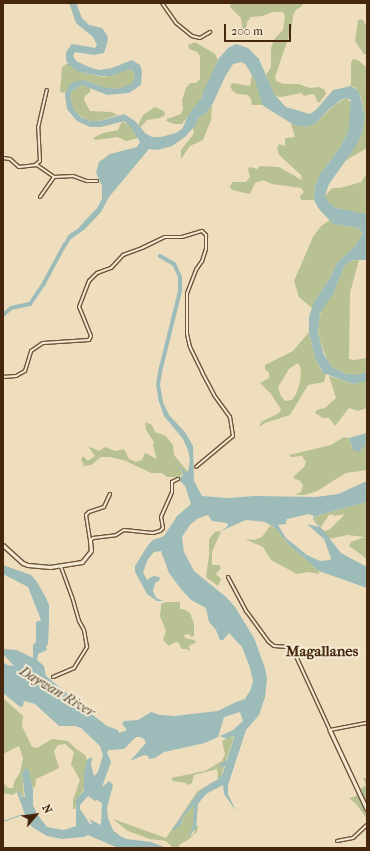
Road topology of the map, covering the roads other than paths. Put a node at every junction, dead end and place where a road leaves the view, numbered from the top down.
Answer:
1 (162, 3) edge
2 (210, 32) dead end
3 (47, 90) dead end
4 (3, 158) edge
5 (34, 165) junction
6 (54, 177) junction
7 (97, 181) dead end
8 (40, 197) dead end
9 (3, 376) edge
10 (196, 467) dead end
11 (178, 479) dead end
12 (110, 494) dead end
13 (90, 541) junction
14 (3, 545) edge
15 (61, 566) junction
16 (228, 577) dead end
17 (53, 677) dead end
18 (367, 723) edge
19 (330, 730) junction
20 (367, 809) edge
21 (367, 825) edge
22 (336, 841) dead end

1 - 2 street
3 - 5 street
4 - 5 street
5 - 6 street
6 - 7 street
6 - 8 street
9 - 10 street
11 - 13 street
12 - 13 street
13 - 15 street
14 - 15 street
15 - 17 street
16 - 19 street
18 - 19 street
19 - 20 street
21 - 22 street

